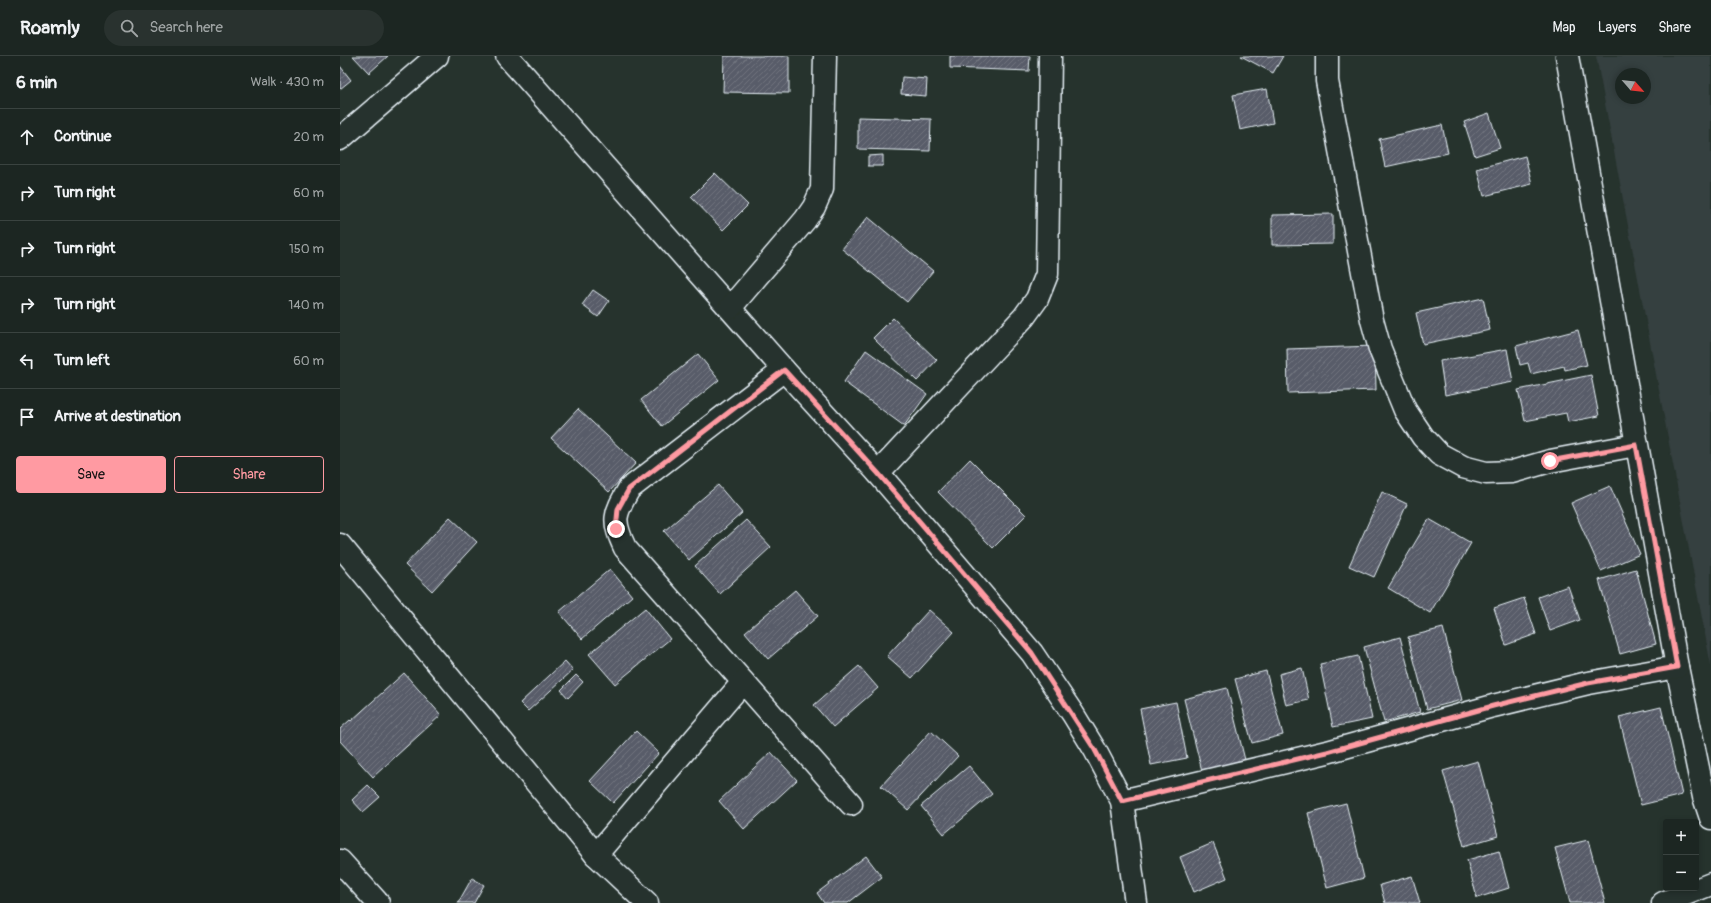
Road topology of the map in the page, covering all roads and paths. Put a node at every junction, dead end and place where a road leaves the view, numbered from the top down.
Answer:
1 (437, 56) edge
2 (507, 56) edge
3 (825, 56) edge
4 (1050, 56) edge
5 (1327, 56) edge
6 (1567, 56) edge
7 (340, 139) edge
8 (730, 308) junction
9 (784, 370) junction
10 (1636, 445) junction
11 (878, 473) junction
12 (340, 545) edge
13 (1677, 667) junction
14 (744, 682) junction
15 (1122, 801) junction
16 (851, 804) dead end
17 (1711, 818) edge
18 (596, 855) junction
19 (340, 861) edge
20 (1711, 884) edge
21 (378, 903) edge
22 (647, 903) edge
23 (1136, 903) edge
24 (1664, 903) edge

1 - 7 street
2 - 8 street
3 - 8 street
4 - 11 street
5 - 10 street
6 - 10 street
8 - 9 street
9 - 11 street
9 - 14 street
10 - 13 street
11 - 15 street
12 - 18 street
13 - 15 street
13 - 17 street
14 - 16 street
14 - 18 street
15 - 23 street
18 - 22 street
19 - 21 street
20 - 24 street

